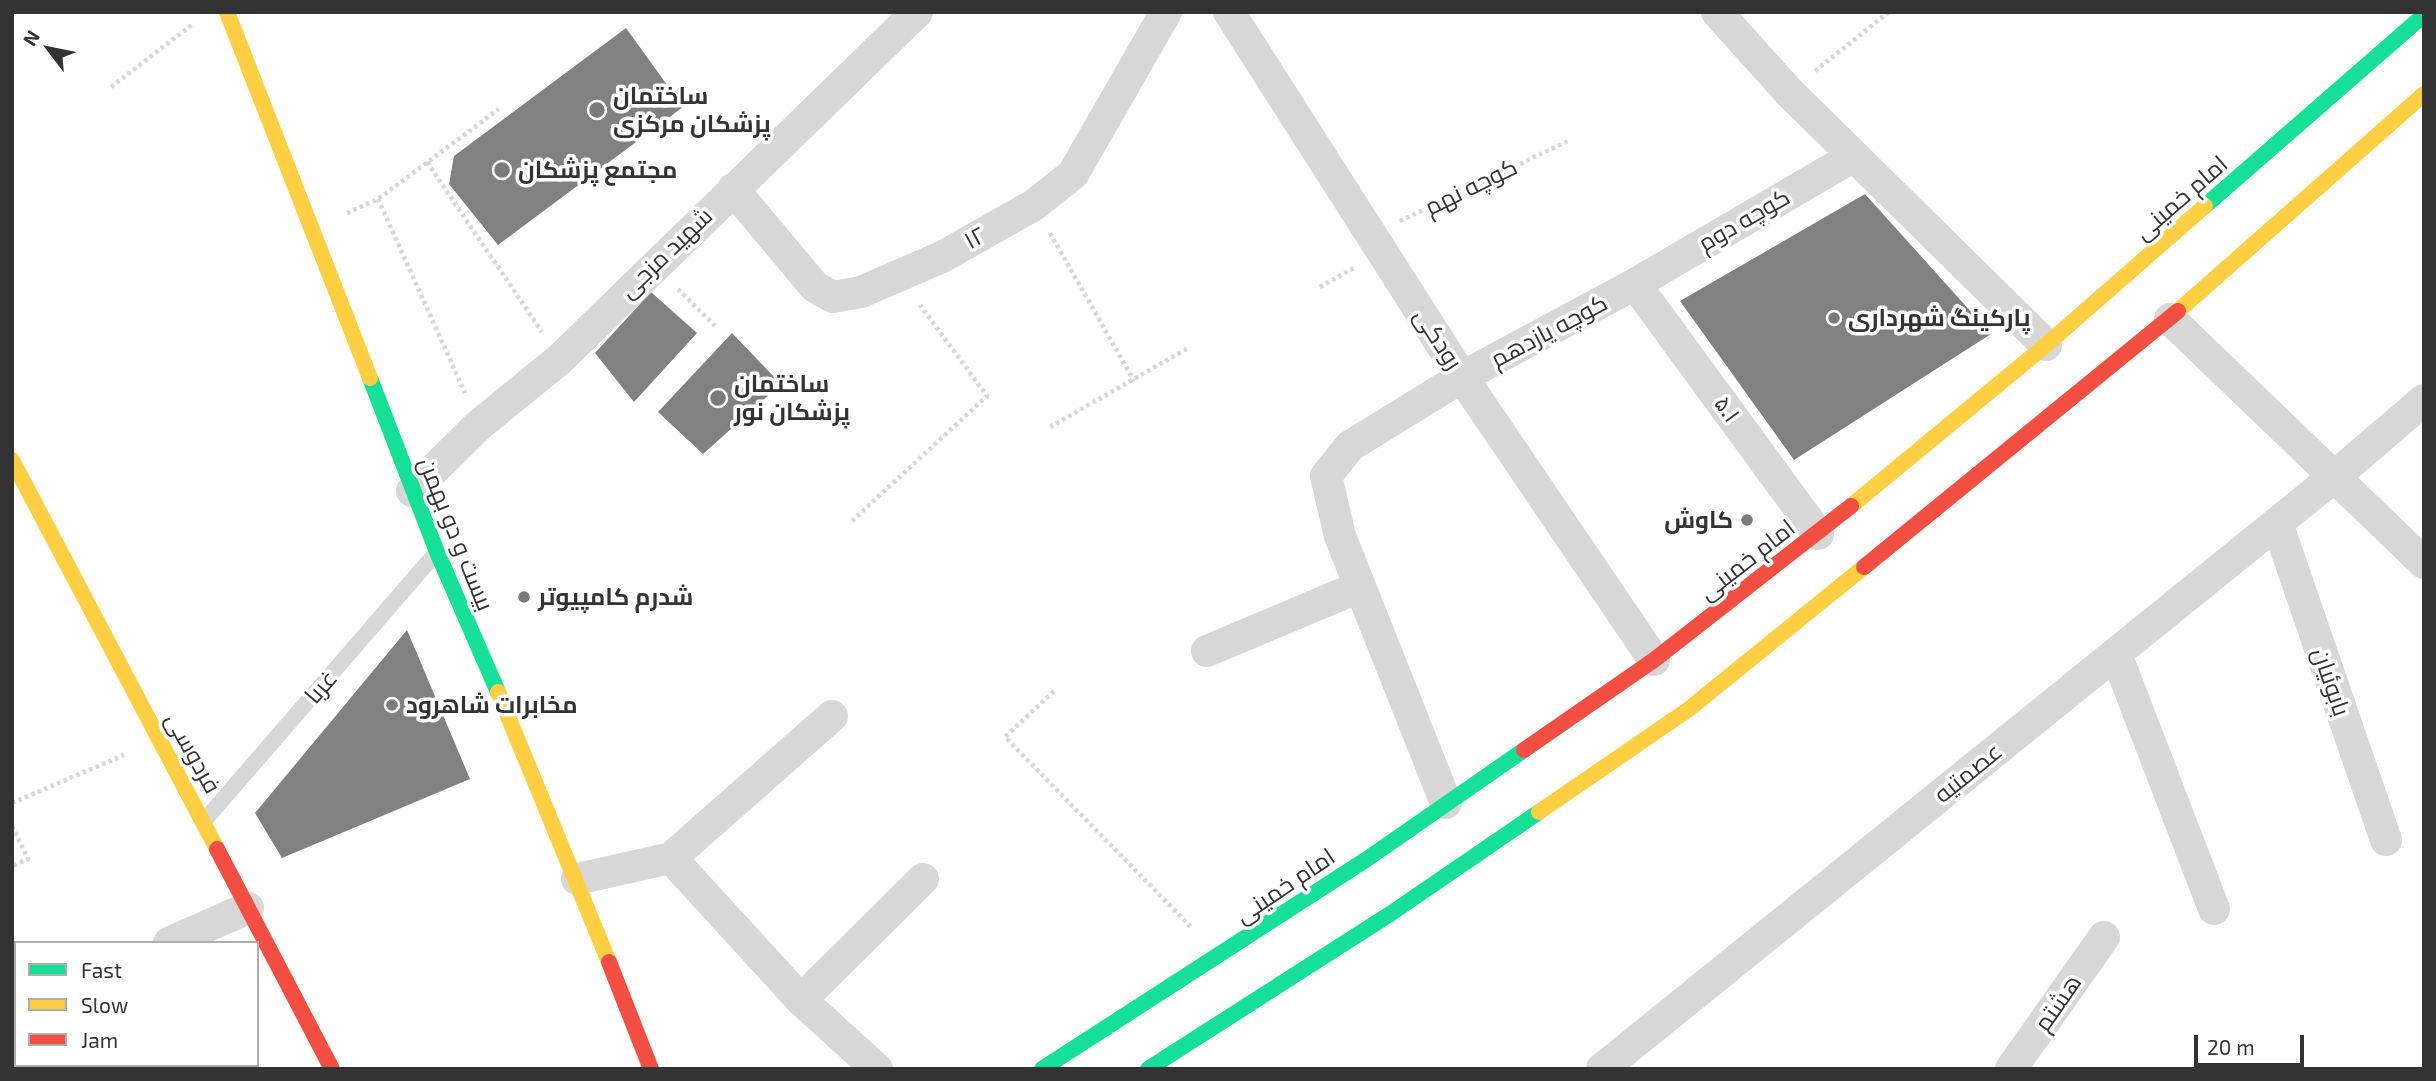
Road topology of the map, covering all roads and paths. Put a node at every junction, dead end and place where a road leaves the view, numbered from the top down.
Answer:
1 (227, 12) edge
2 (1166, 12) edge
3 (1229, 12) edge
4 (1717, 12) edge
5 (1889, 12) edge
6 (911, 14) edge
7 (2424, 15) edge
8 (197, 21) dead end
9 (111, 87) dead end
10 (1789, 92) junction
11 (2424, 94) edge
12 (499, 109) dead end
13 (1570, 140) dead end
14 (1854, 156) junction
15 (427, 162) junction
16 (733, 189) junction
17 (378, 199) junction
18 (1034, 205) junction
19 (313, 228) junction
20 (1371, 235) junction
21 (654, 265) junction
22 (899, 276) junction
23 (1635, 284) junction
24 (2170, 319) junction
25 (715, 326) dead end
26 (2046, 345) junction
27 (1188, 348) dead end
28 (560, 359) junction
29 (1462, 377) junction
30 (1133, 382) junction
31 (2424, 400) edge
32 (479, 425) junction
33 (1050, 427) dead end
34 (12, 460) edge
35 (2334, 477) junction
36 (412, 491) junction
37 (852, 521) dead end
38 (2277, 523) junction
39 (1818, 534) junction
40 (437, 552) junction
41 (2424, 563) edge
42 (1359, 587) junction
43 (1207, 651) dead end
44 (2116, 654) junction
45 (1654, 660) junction
46 (1054, 691) dead end
47 (832, 716) dead end
48 (160, 740) junction
49 (12, 803) edge
50 (1446, 803) junction
51 (204, 821) junction
52 (12, 826) edge
53 (2386, 840) dead end
54 (671, 858) junction
55 (12, 866) edge
56 (923, 879) dead end
57 (577, 880) junction
58 (248, 908) junction
59 (2214, 909) dead end
60 (2104, 937) dead end
61 (174, 941) edge
62 (1220, 957) junction
63 (802, 1000) junction
64 (332, 1069) edge
65 (652, 1069) edge
66 (877, 1069) edge
67 (1042, 1069) edge
68 (1148, 1069) edge
69 (1602, 1069) edge
70 (2011, 1069) edge

1 - 19 main road, بیست و دو بهمن
2 - 18 street, ۱۲
3 - 20 street, رودکی
4 - 10 street
5 - 10 path
6 - 16 street, شهید مزجی
7 - 26 main road, امام خمینی
8 - 9 path
10 - 14 street
11 - 24 main road
12 - 15 path
13 - 20 path, کوچه نهم
14 - 23 street, کوچه دوم
14 - 26 street
15 - 17 path
15 - 28 path
16 - 21 street, شهید مزجی
16 - 22 street, ۱۲
17 - 19 path
17 - 32 path
18 - 22 street, ۱۲
18 - 30 path
19 - 36 main road, بیست و دو بهمن
20 - 29 street, رودکی
21 - 25 path
21 - 28 street, شهید مزجی
22 - 37 path
23 - 29 street, کوچه یازدهم
23 - 39 street, ۵.۱
24 - 35 street
24 - 68 main road
26 - 39 main road, امام خمینی
27 - 30 path
28 - 32 street, شهید مزجی
29 - 42 street, کوچه یازدهم
29 - 45 street, رودکی
30 - 33 path
31 - 35 street, عصمتیه
32 - 36 street, شهید مزجی
34 - 48 main road, فردوسی
35 - 38 street, عصمتیه
35 - 41 street
36 - 40 main road, بیست و دو بهمن
38 - 44 street, عصمتیه
38 - 53 street, بابوئیان
39 - 45 main road, امام خمینی
40 - 51 lane, غربا
40 - 57 main road, بیست و دو بهمن
42 - 43 street
42 - 50 street
44 - 59 street
44 - 69 street, عصمتیه
45 - 50 main road, امام خمینی
46 - 62 path
47 - 54 street
48 - 49 path
48 - 51 main road, فردوسی
50 - 62 main road, امام خمینی
51 - 58 main road, فردوسی
52 - 55 path
54 - 57 street
54 - 63 street
56 - 63 street
57 - 65 main road, بیست و دو بهمن
58 - 61 street
58 - 64 main road, فردوسی
60 - 70 street, هشتم
62 - 67 main road, امام خمینی
63 - 66 street

